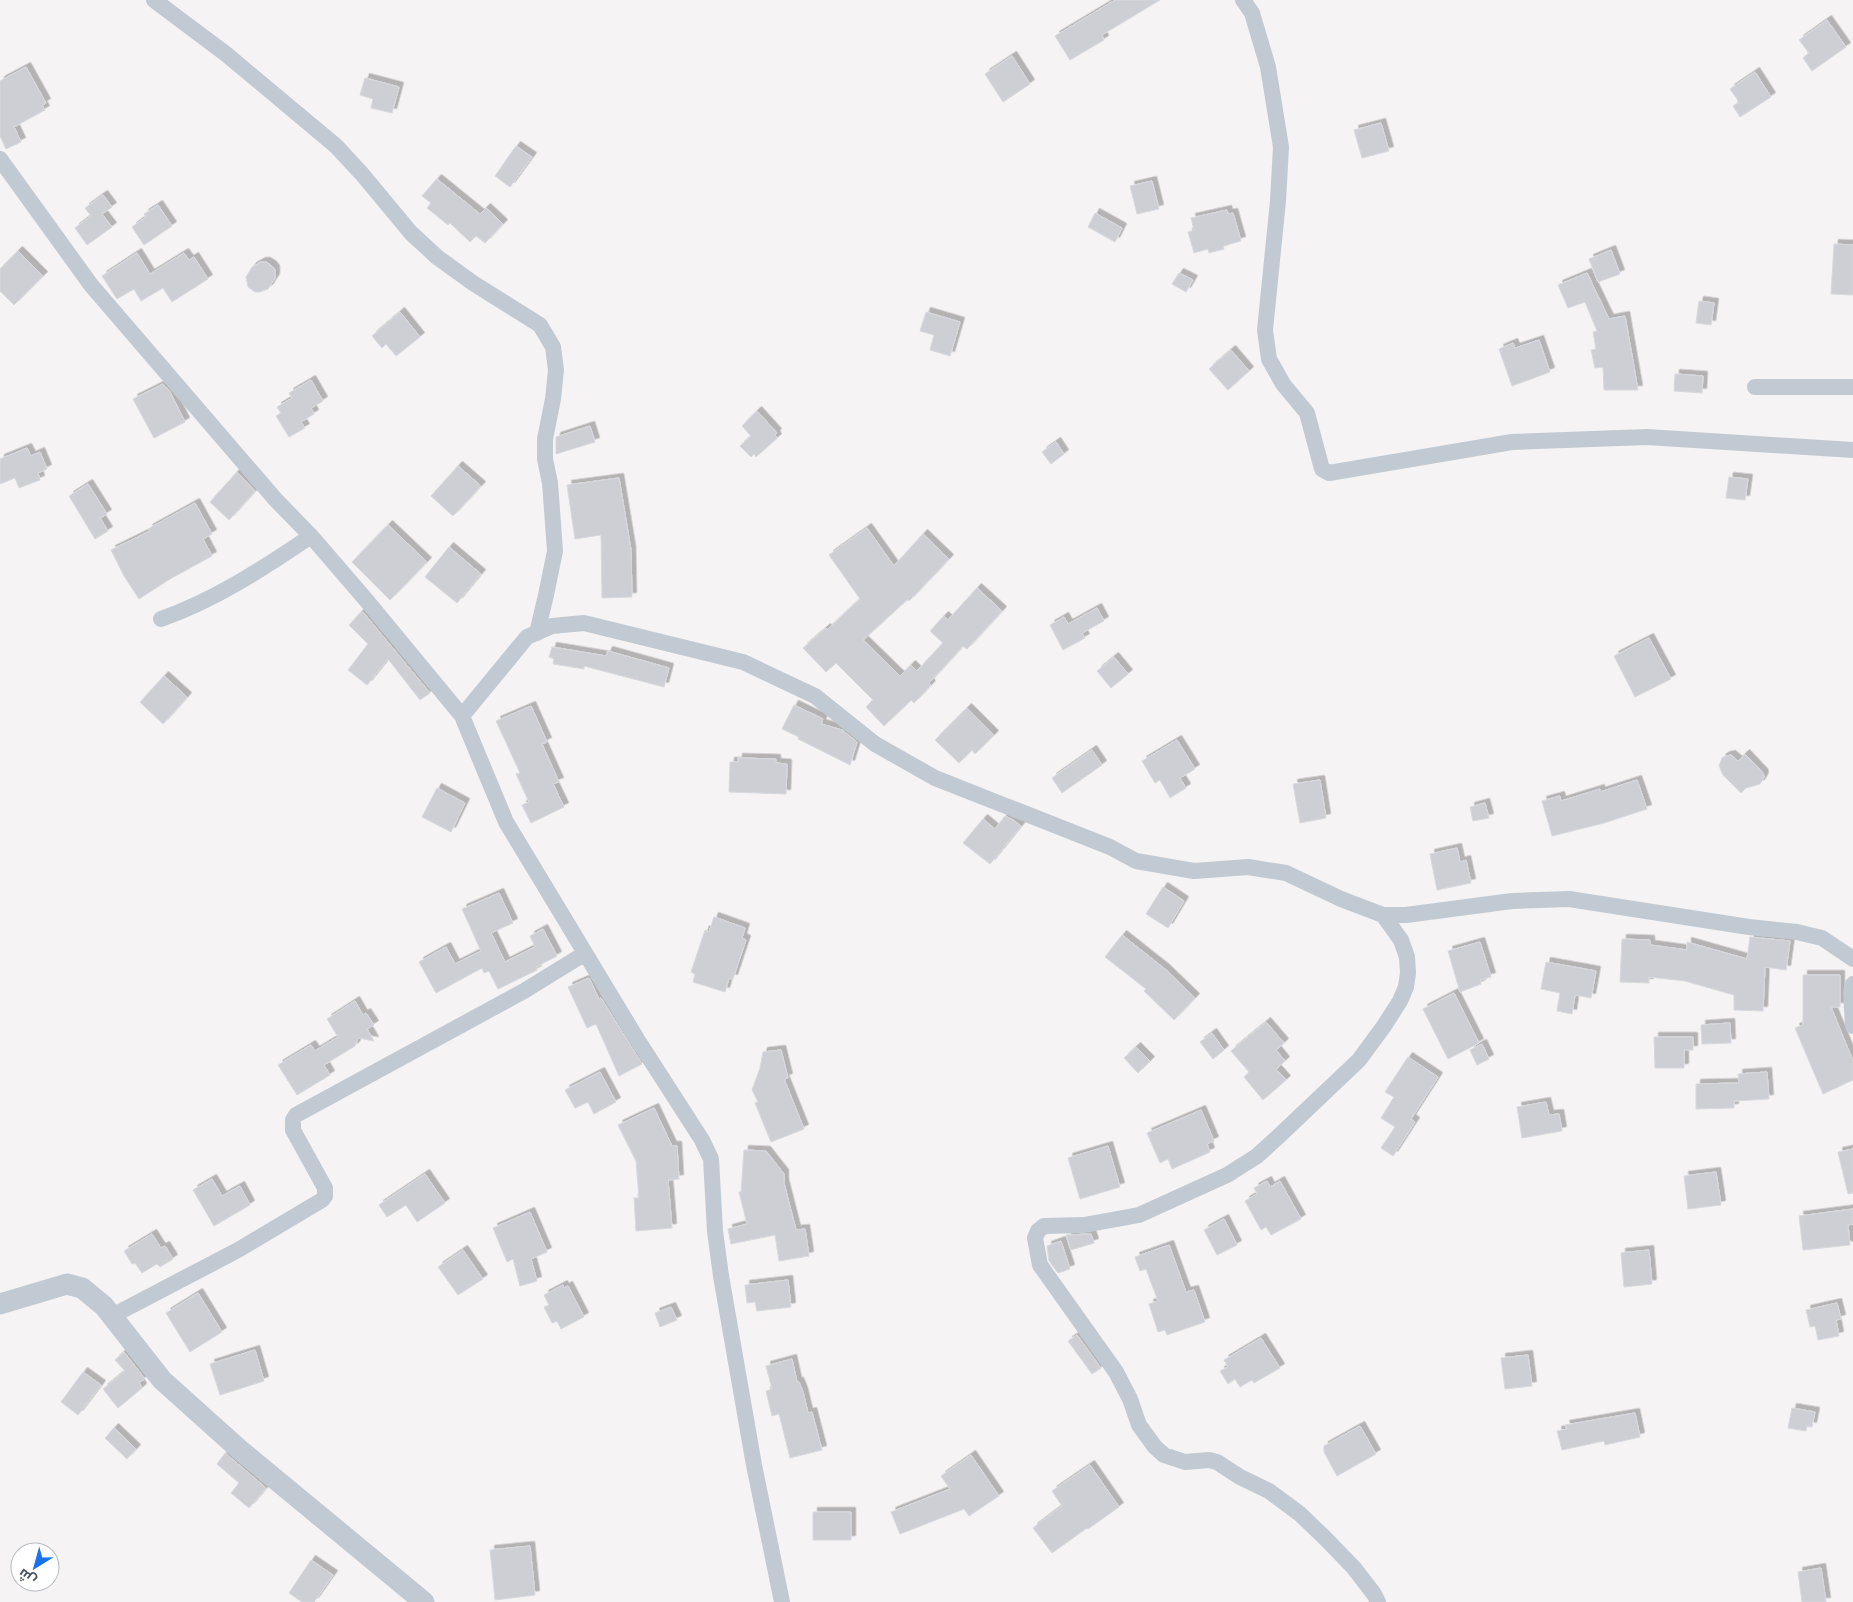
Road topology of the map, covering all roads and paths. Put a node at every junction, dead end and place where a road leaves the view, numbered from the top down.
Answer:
1 (154, 0) edge
2 (1243, 0) edge
3 (0, 159) edge
4 (1755, 387) dead end
5 (1853, 387) edge
6 (1853, 450) edge
7 (310, 536) junction
8 (161, 619) dead end
9 (537, 633) junction
10 (462, 716) junction
11 (1383, 915) junction
12 (584, 954) junction
13 (1853, 959) edge
14 (1853, 984) edge
15 (1853, 1026) edge
16 (0, 1304) edge
17 (112, 1316) junction
18 (424, 1602) edge
19 (782, 1602) edge
20 (1378, 1602) edge

1 - 9 street
2 - 6 street
3 - 7 street
4 - 5 street
7 - 8 street
7 - 10 street
9 - 10 street
9 - 11 street
10 - 12 street
11 - 13 street
11 - 20 street
12 - 17 street
12 - 19 street
14 - 15 street
16 - 17 street
17 - 18 street

